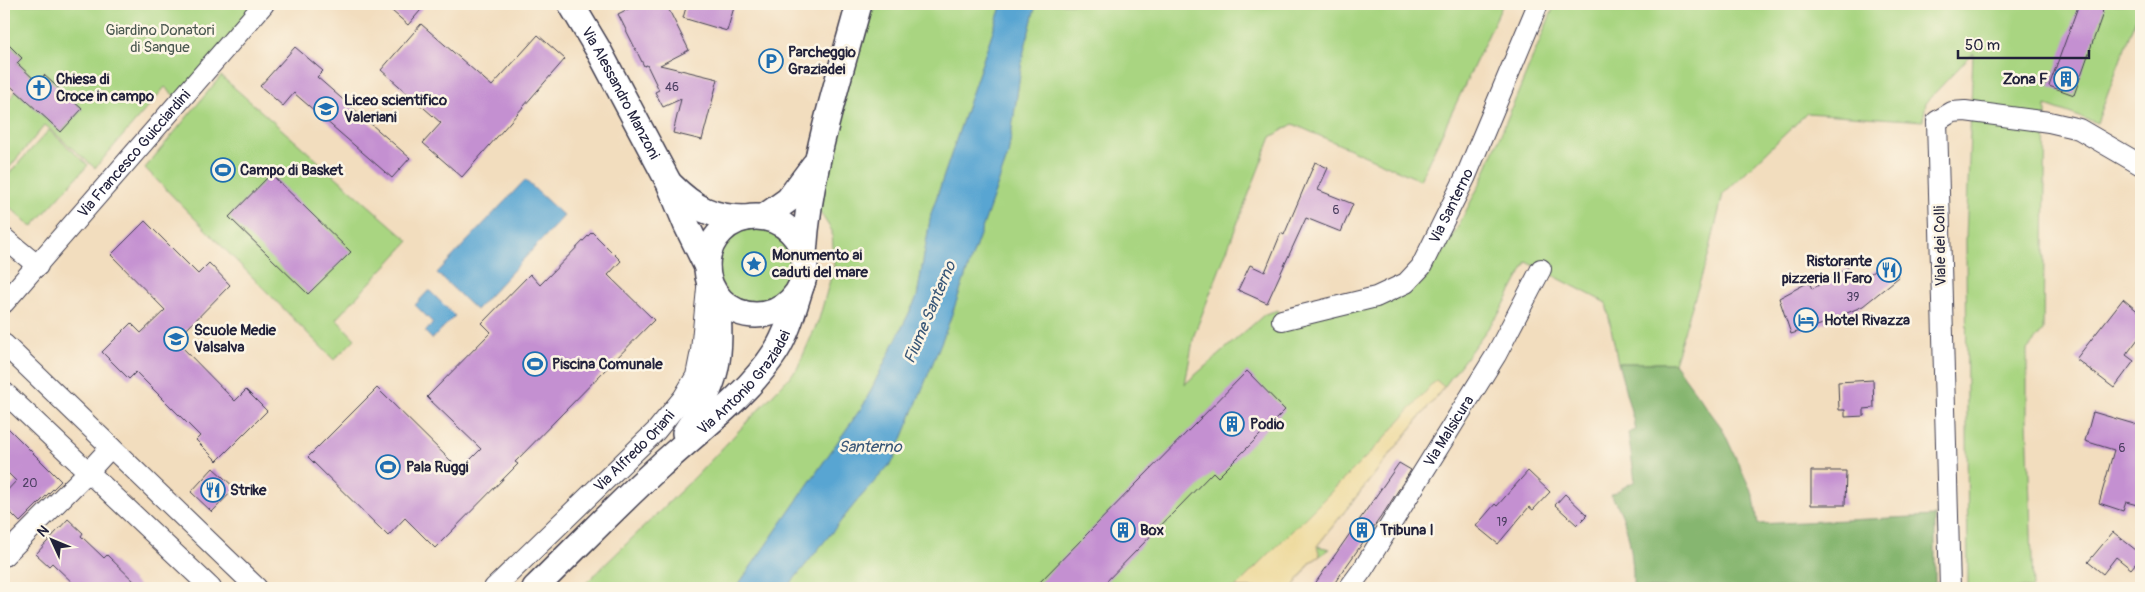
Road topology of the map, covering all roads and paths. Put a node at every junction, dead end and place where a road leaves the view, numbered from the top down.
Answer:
1 (264, 4) edge
2 (571, 4) edge
3 (859, 4) edge
4 (1538, 4) edge
5 (817, 161) junction
6 (2141, 166) edge
7 (669, 183) junction
8 (755, 218) junction
9 (4, 238) edge
10 (804, 254) junction
11 (38, 266) junction
12 (1541, 269) dead end
13 (803, 280) junction
14 (711, 281) junction
15 (4, 303) edge
16 (1282, 320) dead end
17 (4, 344) edge
18 (4, 392) edge
19 (111, 447) junction
20 (659, 466) junction
21 (88, 472) junction
22 (209, 543) junction
23 (4, 556) edge
24 (186, 565) junction
25 (211, 588) edge
26 (257, 588) edge
27 (494, 588) edge
28 (535, 588) edge
29 (1349, 588) edge
30 (1950, 588) edge

1 - 11 street, Via Francesco Guicciardini
2 - 7 street, Via Alessandro Manzoni
3 - 5 street
4 - 16 street, Via Santerno
5 - 8 street
5 - 10 street
6 - 30 street, Viale dei Colli
7 - 8 street, Via Alessandro Manzoni
7 - 14 street, Via Alessandro Manzoni
8 - 10 street
8 - 14 street
9 - 11 street
10 - 13 street
11 - 15 street, Via Francesco Guicciardini
12 - 29 street, Via Malsicura
13 - 14 street
13 - 20 street, Via Antonio Graziadei
14 - 20 street, Via Antonio Graziadei
14 - 27 street, Via Alfredo Oriani
17 - 19 street
18 - 21 street
19 - 21 street
19 - 22 street
20 - 28 street, Via Antonio Graziadei
21 - 23 street
21 - 24 street
22 - 24 street
22 - 26 street
24 - 25 street

